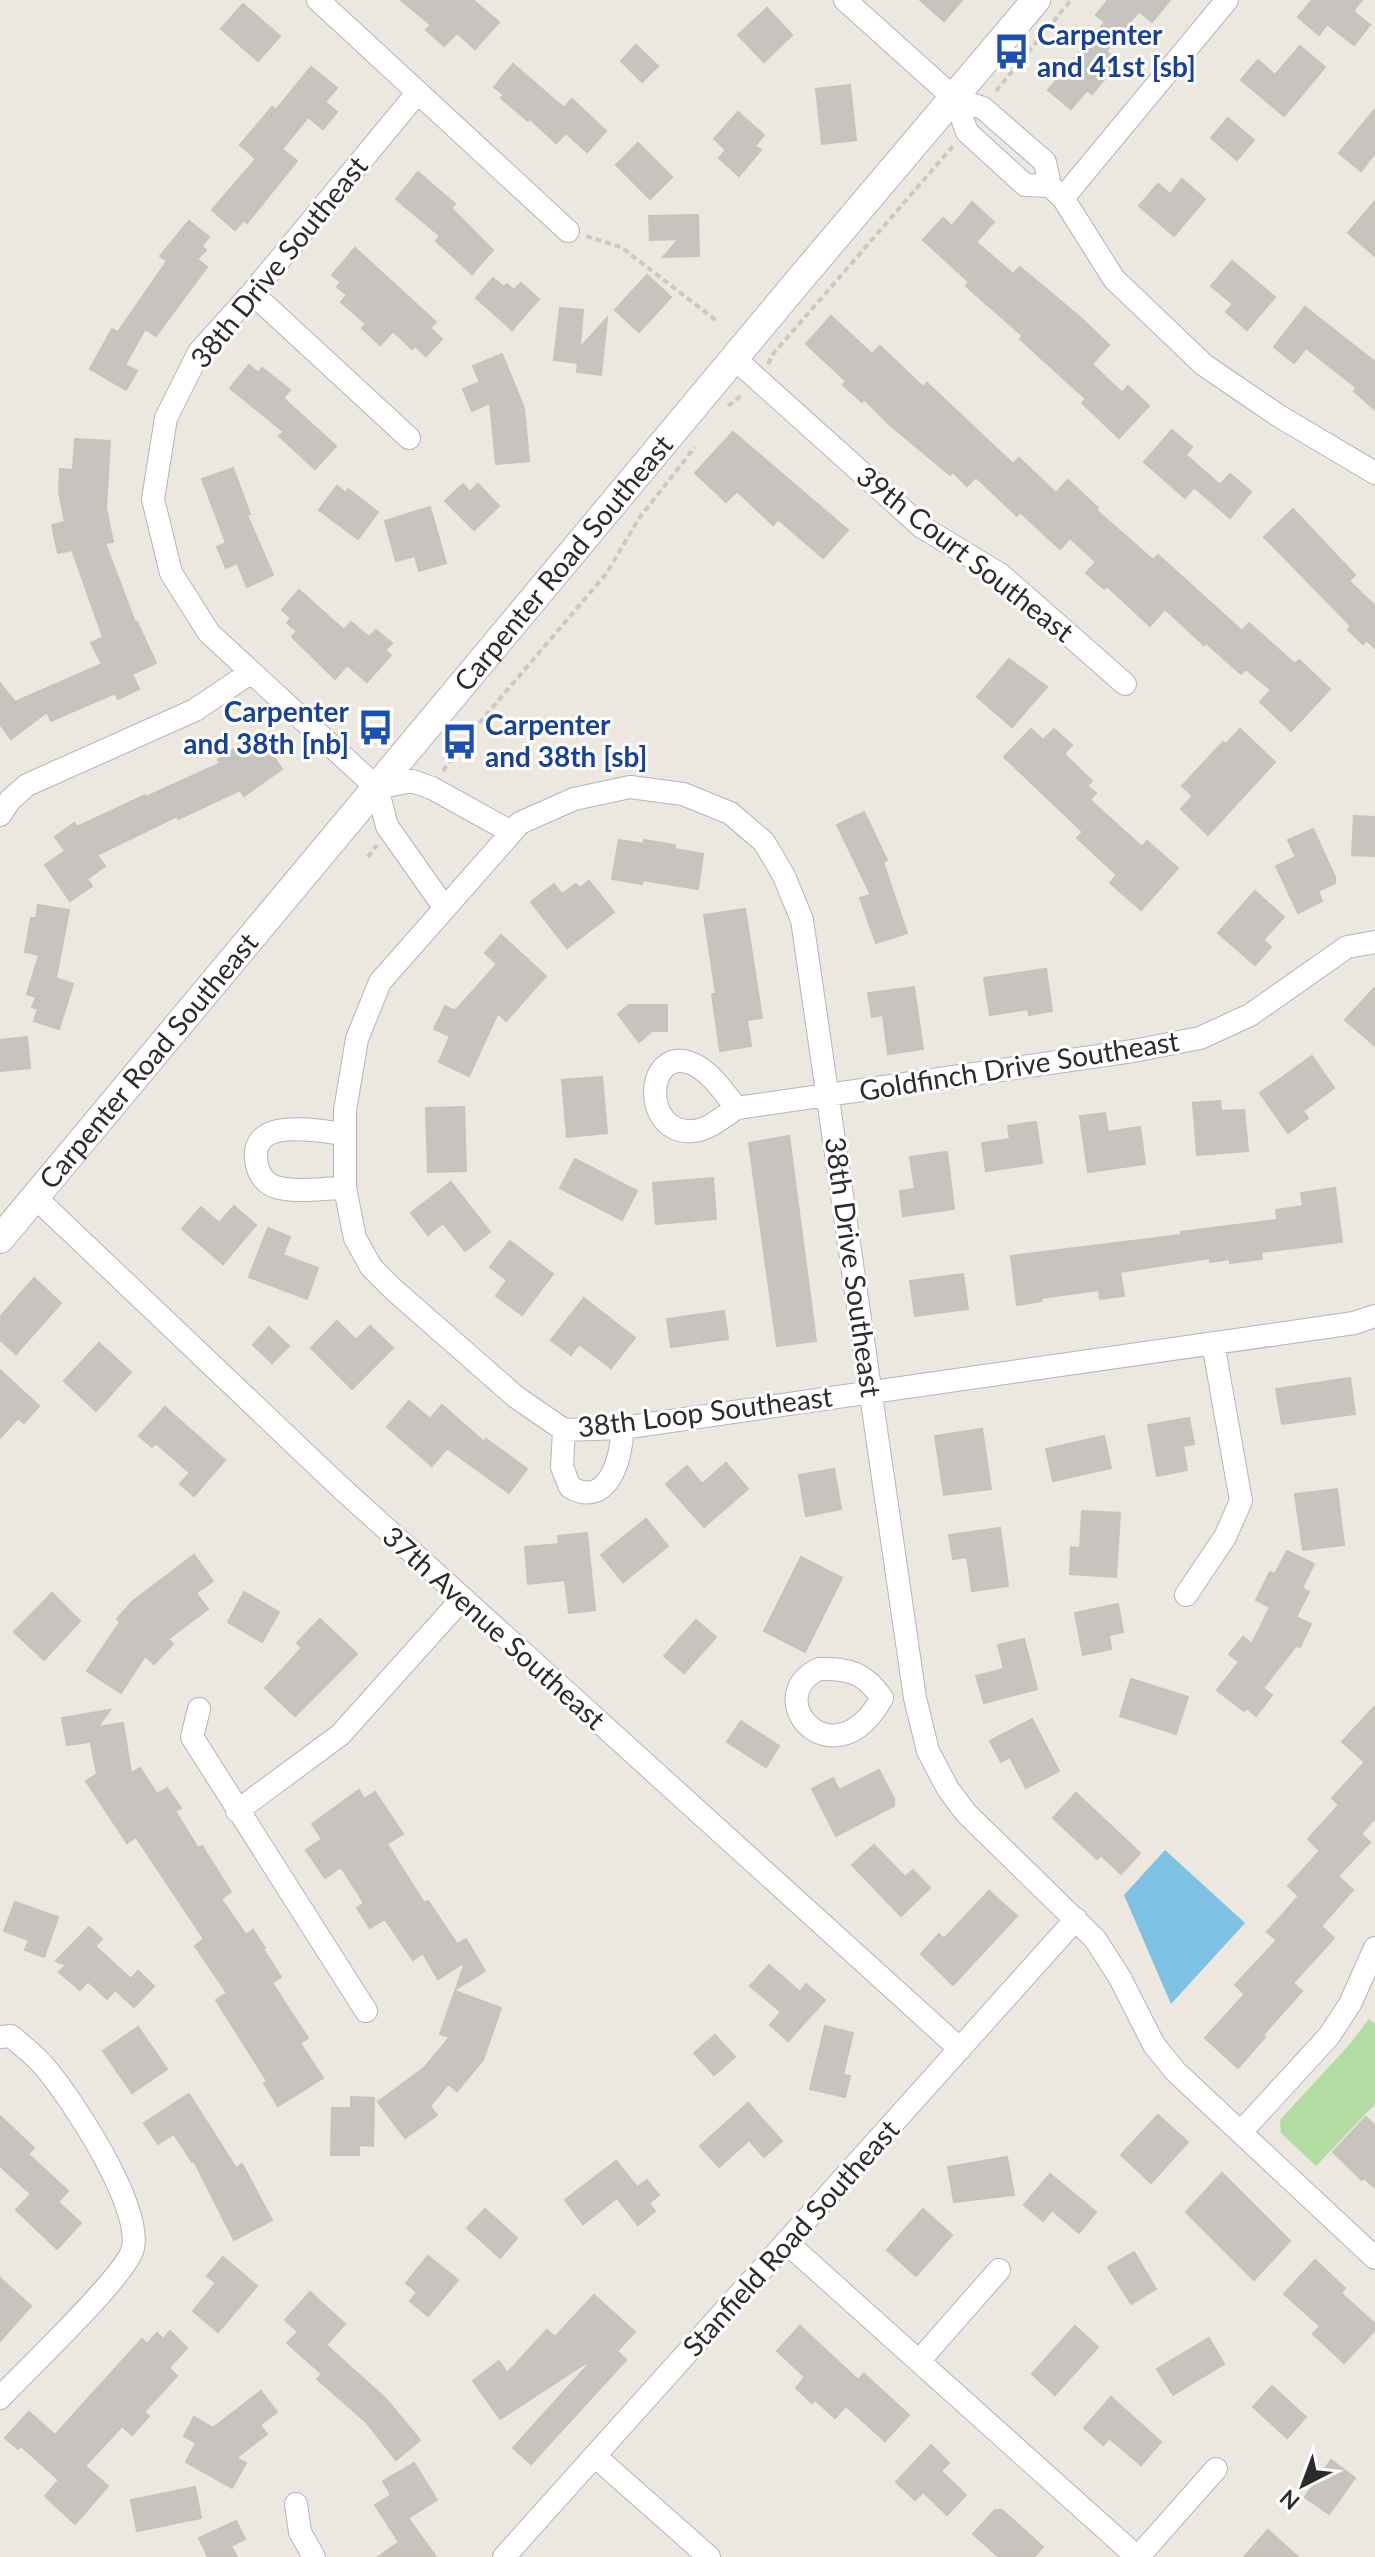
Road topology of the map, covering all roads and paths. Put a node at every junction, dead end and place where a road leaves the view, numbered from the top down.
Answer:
1 (318, 0) edge
2 (845, 0) edge
3 (1036, 0) edge
4 (1227, 0) edge
5 (418, 92) junction
6 (955, 99) junction
7 (1056, 192) junction
8 (568, 231) joint
9 (252, 293) junction
10 (717, 321) dead end
11 (734, 358) junction
12 (409, 438) dead end
13 (1375, 473) edge
14 (250, 673) junction
15 (1125, 684) dead end
16 (377, 788) junction
17 (0, 815) edge
18 (511, 832) junction
19 (444, 907) junction
20 (1375, 942) edge
21 (827, 1095) junction
22 (737, 1108) dead end
23 (344, 1134) junction
24 (345, 1188) junction
25 (36, 1198) junction
26 (0, 1239) edge
27 (1375, 1316) edge
28 (1213, 1343) junction
29 (870, 1391) junction
30 (622, 1428) junction
31 (564, 1430) junction
32 (1186, 1595) dead end
33 (462, 1599) junction
34 (882, 1698) dead end
35 (915, 1698) junction
36 (199, 1709) dead end
37 (237, 1811) junction
38 (1076, 1919) junction
39 (1375, 1948) edge
40 (366, 2011) dead end
41 (0, 2037) edge
42 (960, 2049) junction
43 (1241, 2132) junction
44 (786, 2242) junction
45 (1375, 2258) edge
46 (999, 2270) dead end
47 (919, 2361) junction
48 (0, 2398) edge
49 (596, 2457) junction
50 (1216, 2469) dead end
51 (296, 2504) dead end
52 (314, 2557) edge
53 (504, 2557) edge
54 (709, 2557) edge
55 (1138, 2557) edge

1 - 5 street
2 - 6 street
3 - 6 street, Carpenter Road Southeast
4 - 7 street
5 - 8 street
5 - 9 street, 38th Drive Southeast
6 - 7 street
6 - 11 street, Carpenter Road Southeast
7 - 13 street
8 - 10 path
9 - 12 street
9 - 14 street, 38th Drive Southeast
11 - 15 street, 39th Court Southeast
11 - 16 street, Carpenter Road Southeast
14 - 16 street, 38th Drive Southeast
14 - 17 street
16 - 18 street
16 - 19 street
16 - 25 street, Carpenter Road Southeast
18 - 19 street, 38th Drive Southeast
18 - 21 street, 38th Drive Southeast
19 - 23 street, 38th Loop Southeast
20 - 21 street, Goldfinch Drive Southeast
21 - 22 street, Goldfinch Drive Southeast
21 - 29 street, 38th Drive Southeast
23 - 24 street, 38th Loop Southeast
23 - 24 street
24 - 31 street, 38th Loop Southeast
25 - 26 street, Carpenter Road Southeast
25 - 33 street, 37th Avenue Southeast
27 - 28 street
28 - 29 street
28 - 32 street
29 - 30 street, 38th Loop Southeast
29 - 35 street, 38th Drive Southeast
30 - 31 street, 38th Loop Southeast
30 - 31 street
33 - 37 street
33 - 42 street, 37th Avenue Southeast
34 - 35 street
35 - 38 street, 38th Drive Southeast
36 - 37 street
37 - 40 street
38 - 42 street, Stanfield Road Southeast
38 - 43 street, 38th Drive Southeast
39 - 43 street
41 - 48 street
42 - 44 street, Stanfield Road Southeast
43 - 45 street, 38th Drive Southeast
44 - 47 street
44 - 49 street, Stanfield Road Southeast
46 - 47 street
47 - 55 street
49 - 53 street, Stanfield Road Southeast
49 - 54 street
50 - 55 street
51 - 52 street

